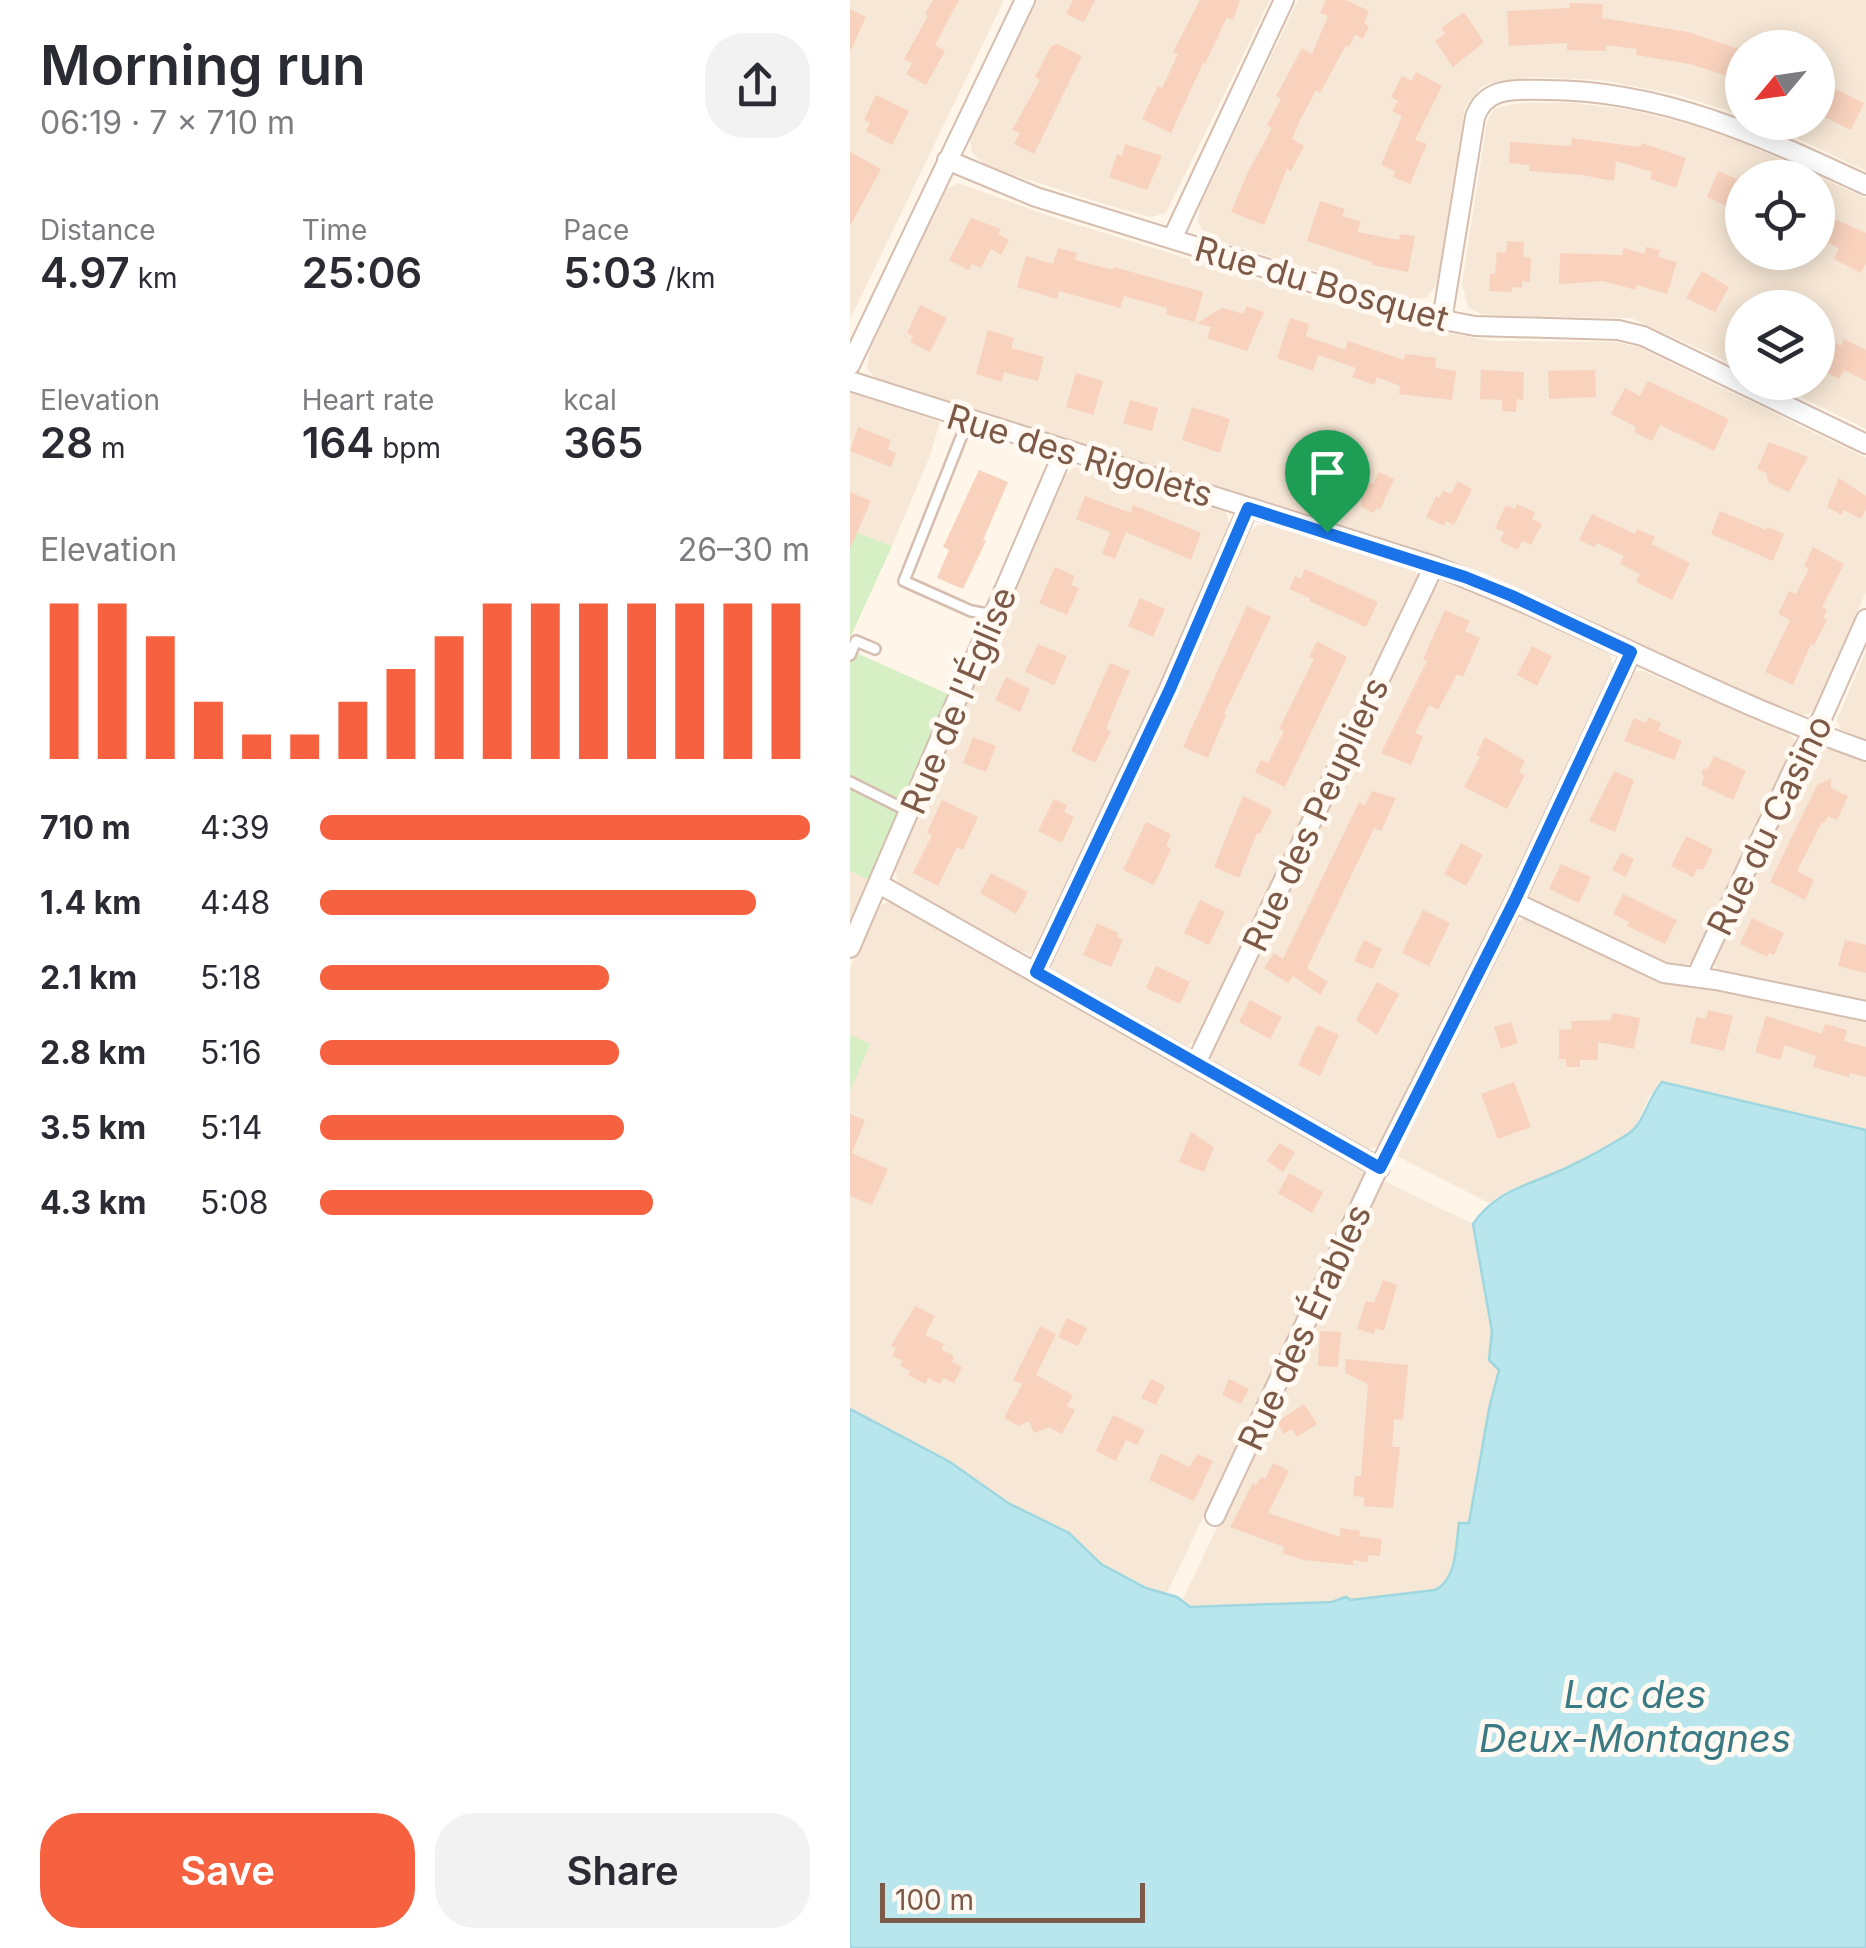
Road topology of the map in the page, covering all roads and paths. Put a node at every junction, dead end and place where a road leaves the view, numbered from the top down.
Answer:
1 (1025, 0) edge
2 (1284, 0) edge
3 (947, 160) junction
4 (1866, 185) edge
5 (1172, 239) junction
6 (1442, 320) junction
7 (850, 365) edge
8 (850, 381) edge
9 (968, 420) junction
10 (1866, 444) edge
11 (1064, 451) junction
12 (1248, 508) junction
13 (1434, 566) junction
14 (994, 615) junction
15 (1866, 619) edge
16 (875, 649) dead end
17 (1631, 652) junction
18 (850, 655) edge
19 (1814, 732) junction
20 (1866, 750) edge
21 (850, 782) edge
22 (910, 812) junction
23 (879, 884) junction
24 (1514, 902) junction
25 (850, 948) edge
26 (1036, 972) junction
27 (1696, 976) junction
28 (1866, 1011) edge
29 (1196, 1063) junction
30 (1380, 1168) junction
31 (1214, 1516) dead end

1 - 3 street
2 - 5 street
3 - 5 street, Rue du Bosquet
3 - 7 street
4 - 6 street
5 - 6 street, Rue du Bosquet
6 - 10 street, Rue du Bosquet
8 - 9 street, Rue des Rigolets
9 - 11 street, Rue des Rigolets
9 - 14 lane
11 - 12 street, Rue des Rigolets
11 - 14 street, Rue de l'Église
12 - 13 street, Rue des Rigolets
12 - 26 street
13 - 17 street, Rue des Rigolets
13 - 29 street, Rue des Peupliers
14 - 22 street, Rue de l'Église
15 - 19 street, Rue du Casino
16 - 18 lane
17 - 19 street, Rue des Rigolets
17 - 24 street, Rue des Érables
19 - 20 street, Rue des Rigolets
19 - 27 street, Rue du Casino
21 - 22 lane
22 - 23 street, Rue de l'Église
23 - 25 street, Rue de l'Église
23 - 26 street
24 - 27 street
24 - 30 street, Rue des Érables
26 - 29 street
27 - 28 street
29 - 30 street
30 - 31 street, Rue des Érables

